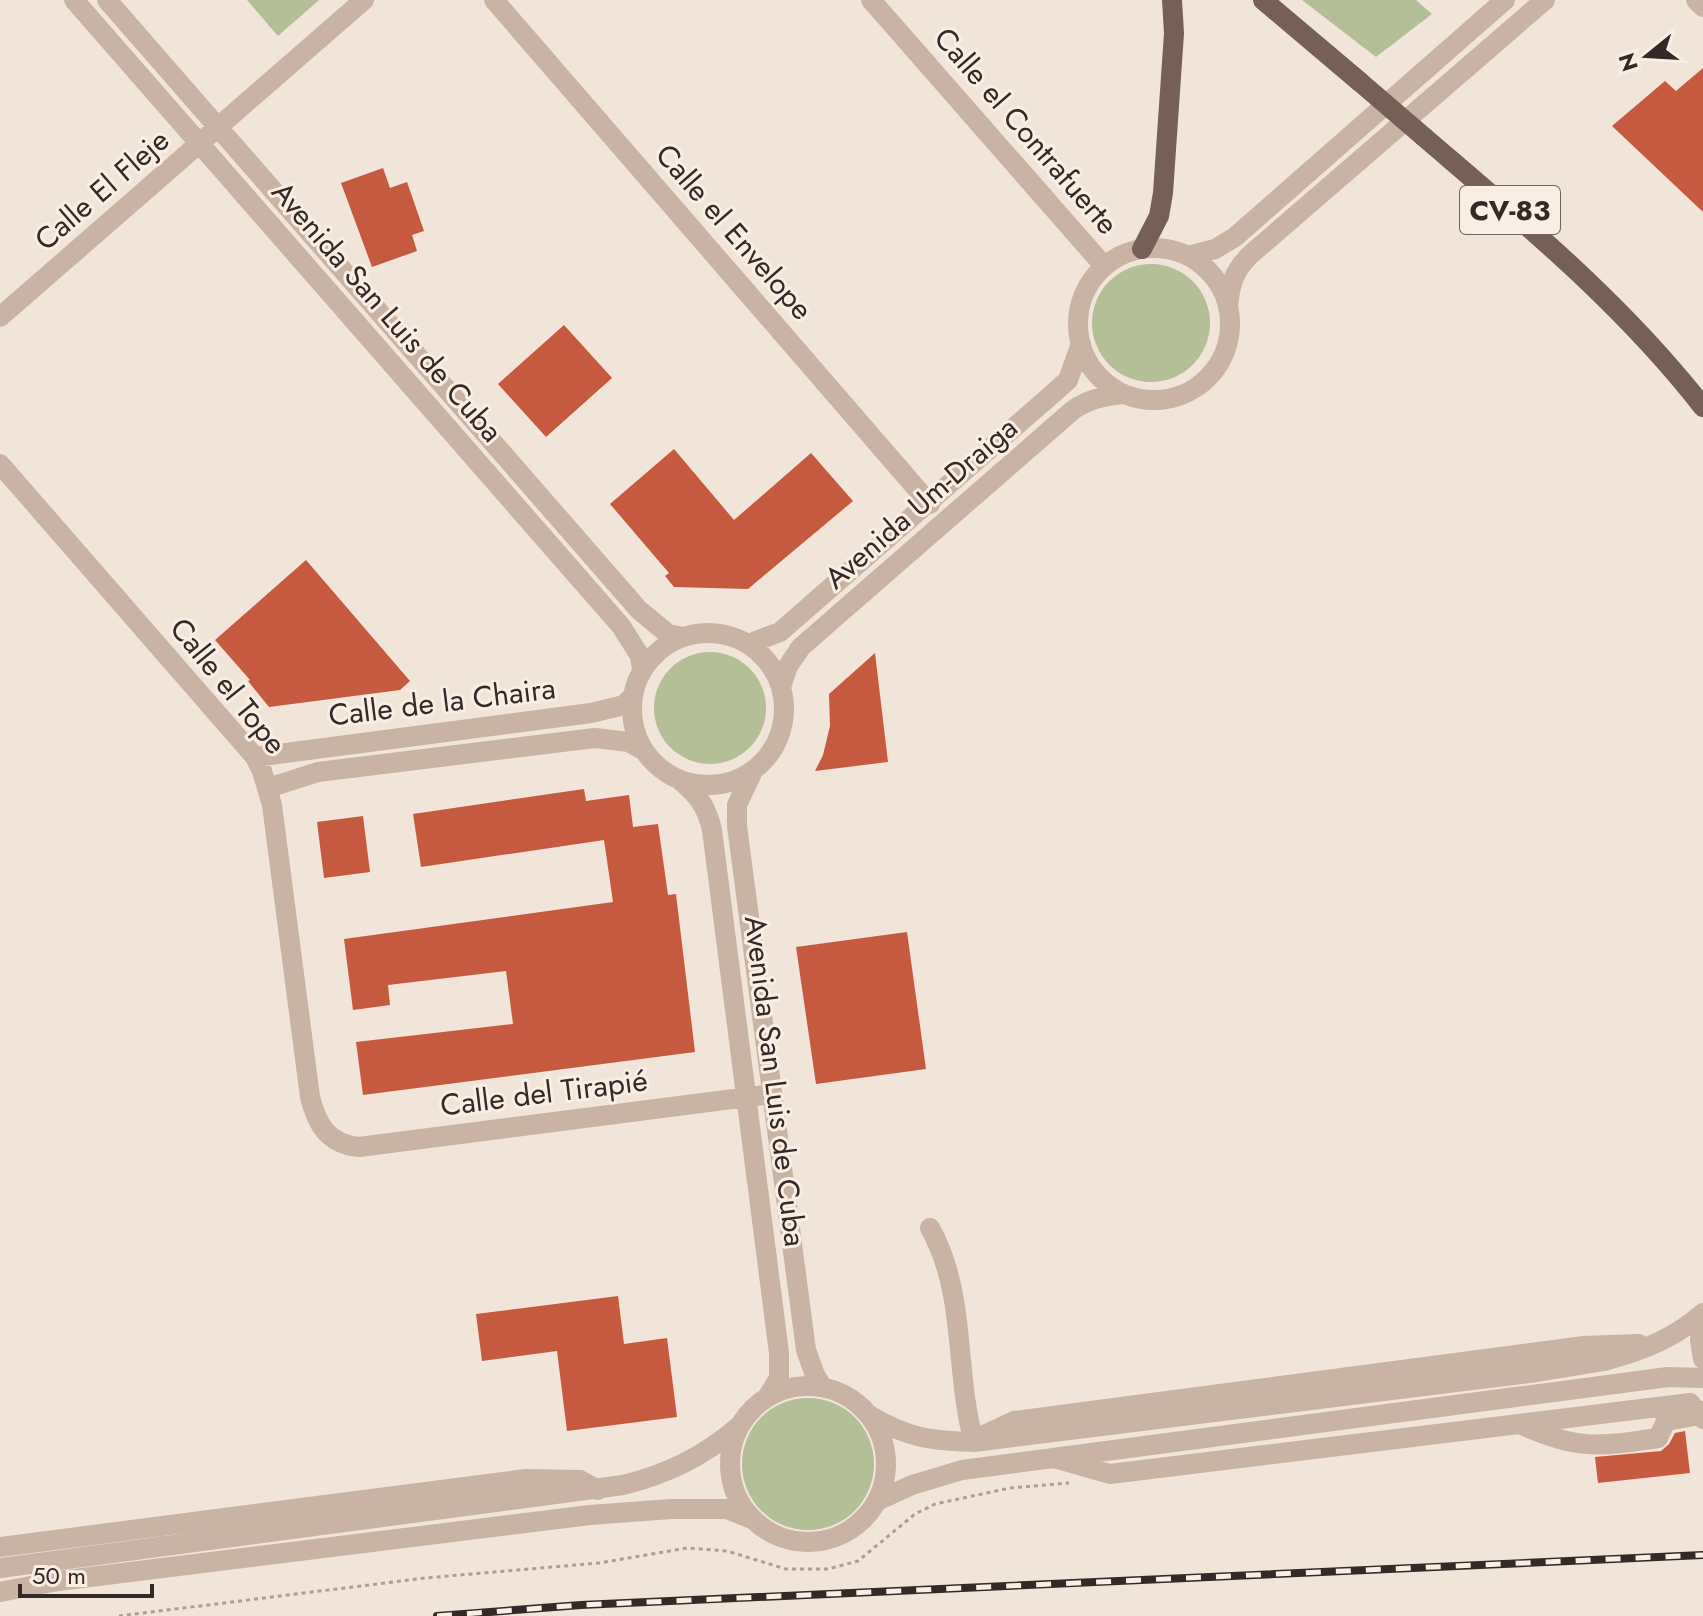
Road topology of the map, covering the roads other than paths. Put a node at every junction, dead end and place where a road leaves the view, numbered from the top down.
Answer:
1 (74, 0) edge
2 (107, 0) edge
3 (364, 0) edge
4 (494, 0) edge
5 (871, 0) edge
6 (1172, 0) edge
7 (1263, 0) edge
8 (1505, 0) edge
9 (1545, 0) edge
10 (1696, 0) edge
11 (1703, 7) edge
12 (208, 137) junction
13 (1142, 249) junction
14 (1188, 256) junction
15 (1104, 266) junction
16 (1228, 307) junction
17 (0, 317) edge
18 (1081, 344) junction
19 (1124, 394) junction
20 (1703, 407) edge
21 (0, 464) edge
22 (930, 504) junction
23 (683, 637) junction
24 (748, 644) junction
25 (642, 670) junction
26 (781, 687) junction
27 (633, 696) junction
28 (643, 750) junction
29 (255, 757) junction
30 (753, 771) junction
31 (681, 781) junction
32 (268, 788) junction
33 (772, 1094) junction
34 (747, 1097) junction
35 (328, 1134) joint
36 (930, 1228) dead end
37 (1703, 1316) edge
38 (1703, 1359) edge
39 (1703, 1378) edge
40 (822, 1386) junction
41 (768, 1396) junction
42 (1702, 1415) edge
43 (871, 1416) junction
44 (1520, 1424) junction
45 (739, 1426) junction
46 (974, 1442) junction
47 (1049, 1457) junction
48 (598, 1490) junction
49 (877, 1501) junction
50 (754, 1520) junction
51 (0, 1547) edge
52 (0, 1568) edge
53 (0, 1592) edge

1 - 12 street, Avenida San Luis de Cuba
2 - 12 street, Avenida San Luis de Cuba
3 - 12 street, Calle El Fleje
4 - 22 street, Calle el Envelope
5 - 15 street, Calle el Contrafuerte
6 - 13 main road
7 - 20 main road, CV-83, bridge
8 - 14 street
9 - 16 street
10 - 11 street
12 - 17 street, Calle El Fleje
12 - 23 street, Avenida San Luis de Cuba
12 - 25 street, Avenida San Luis de Cuba
13 - 14 street
13 - 15 street
14 - 16 street
15 - 18 street
16 - 19 street
18 - 19 street
18 - 22 street, Avenida Um-Draiga
19 - 26 street, Avenida Um-Draiga
21 - 29 street, Calle el Tope
22 - 24 street, Avenida Um-Draiga
23 - 24 street
23 - 25 street
24 - 26 street
25 - 27 street
26 - 30 street
27 - 28 street
27 - 29 street, Calle de la Chaira
28 - 31 street
28 - 32 street, Calle de la Chaira
29 - 32 street, Calle el Tope
30 - 31 street
30 - 33 street, Avenida San Luis de Cuba
31 - 34 street, Avenida San Luis de Cuba
32 - 35 street, Calle el Tope
33 - 34 street, Calle del Tirapié
33 - 40 street, Avenida San Luis de Cuba
34 - 35 street, Calle del Tirapié
34 - 41 street, Avenida San Luis de Cuba
36 - 46 street
37 - 38 street
37 - 46 street
39 - 47 street
40 - 41 street
40 - 43 street
41 - 45 street
42 - 44 street
42 - 44 street
43 - 46 street
43 - 49 street
44 - 47 street
45 - 48 street
45 - 50 street
47 - 49 street
48 - 51 street
48 - 52 street
49 - 50 street
50 - 53 street

